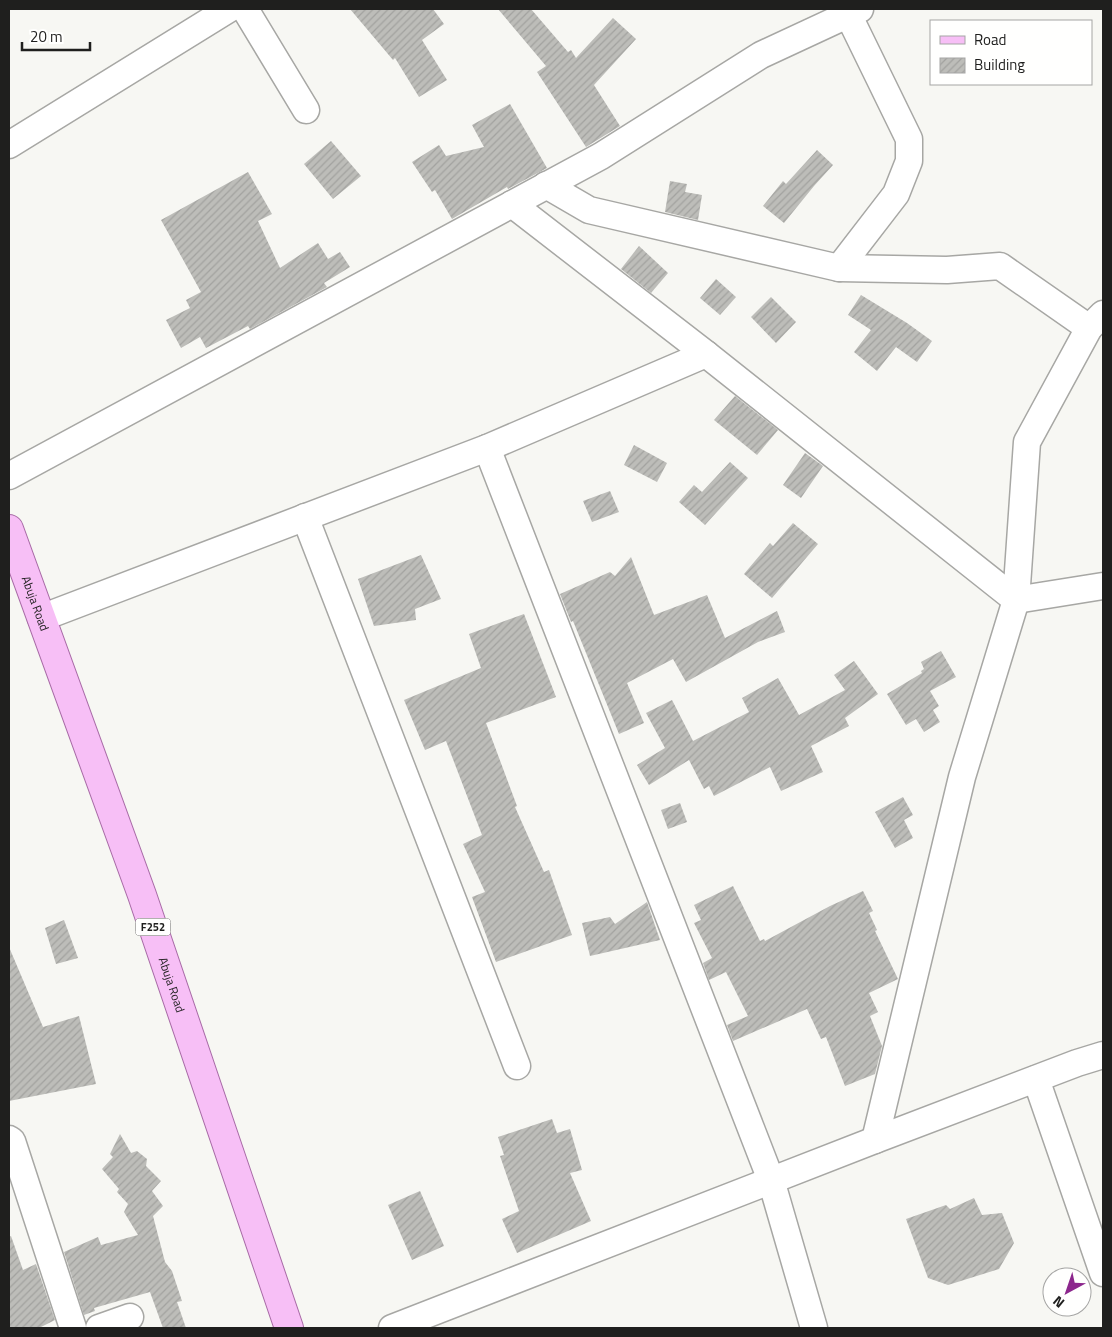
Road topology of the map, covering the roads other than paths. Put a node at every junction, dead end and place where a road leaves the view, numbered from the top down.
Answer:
1 (229, 9) edge
2 (245, 9) edge
3 (854, 12) edge
4 (306, 110) dead end
5 (9, 145) edge
6 (546, 185) junction
7 (512, 204) junction
8 (839, 268) junction
9 (1096, 321) edge
10 (706, 354) junction
11 (487, 448) junction
12 (9, 476) edge
13 (305, 517) junction
14 (9, 529) edge
15 (1103, 586) edge
16 (1016, 600) junction
17 (41, 618) junction
18 (1103, 1056) edge
19 (518, 1066) dead end
20 (1036, 1079) junction
21 (9, 1139) edge
22 (875, 1140) junction
23 (771, 1180) junction
24 (1103, 1273) edge
25 (130, 1318) dead end
26 (73, 1328) edge
27 (98, 1328) edge
28 (289, 1328) edge
29 (392, 1328) edge
30 (814, 1328) edge

1 - 5 street
2 - 4 street
3 - 6 street
3 - 8 street
6 - 7 street
6 - 8 street
7 - 10 street
7 - 12 street
8 - 9 street
9 - 16 street
10 - 11 street
10 - 16 street
11 - 13 street
11 - 23 street
13 - 17 street
13 - 19 street
14 - 17 main road, Abuja Road / F252
15 - 16 street
16 - 22 street
17 - 28 main road, Abuja Road / F252
18 - 20 street
20 - 22 street
20 - 24 street
21 - 26 street
22 - 23 street
23 - 29 street
23 - 30 street
25 - 27 street

